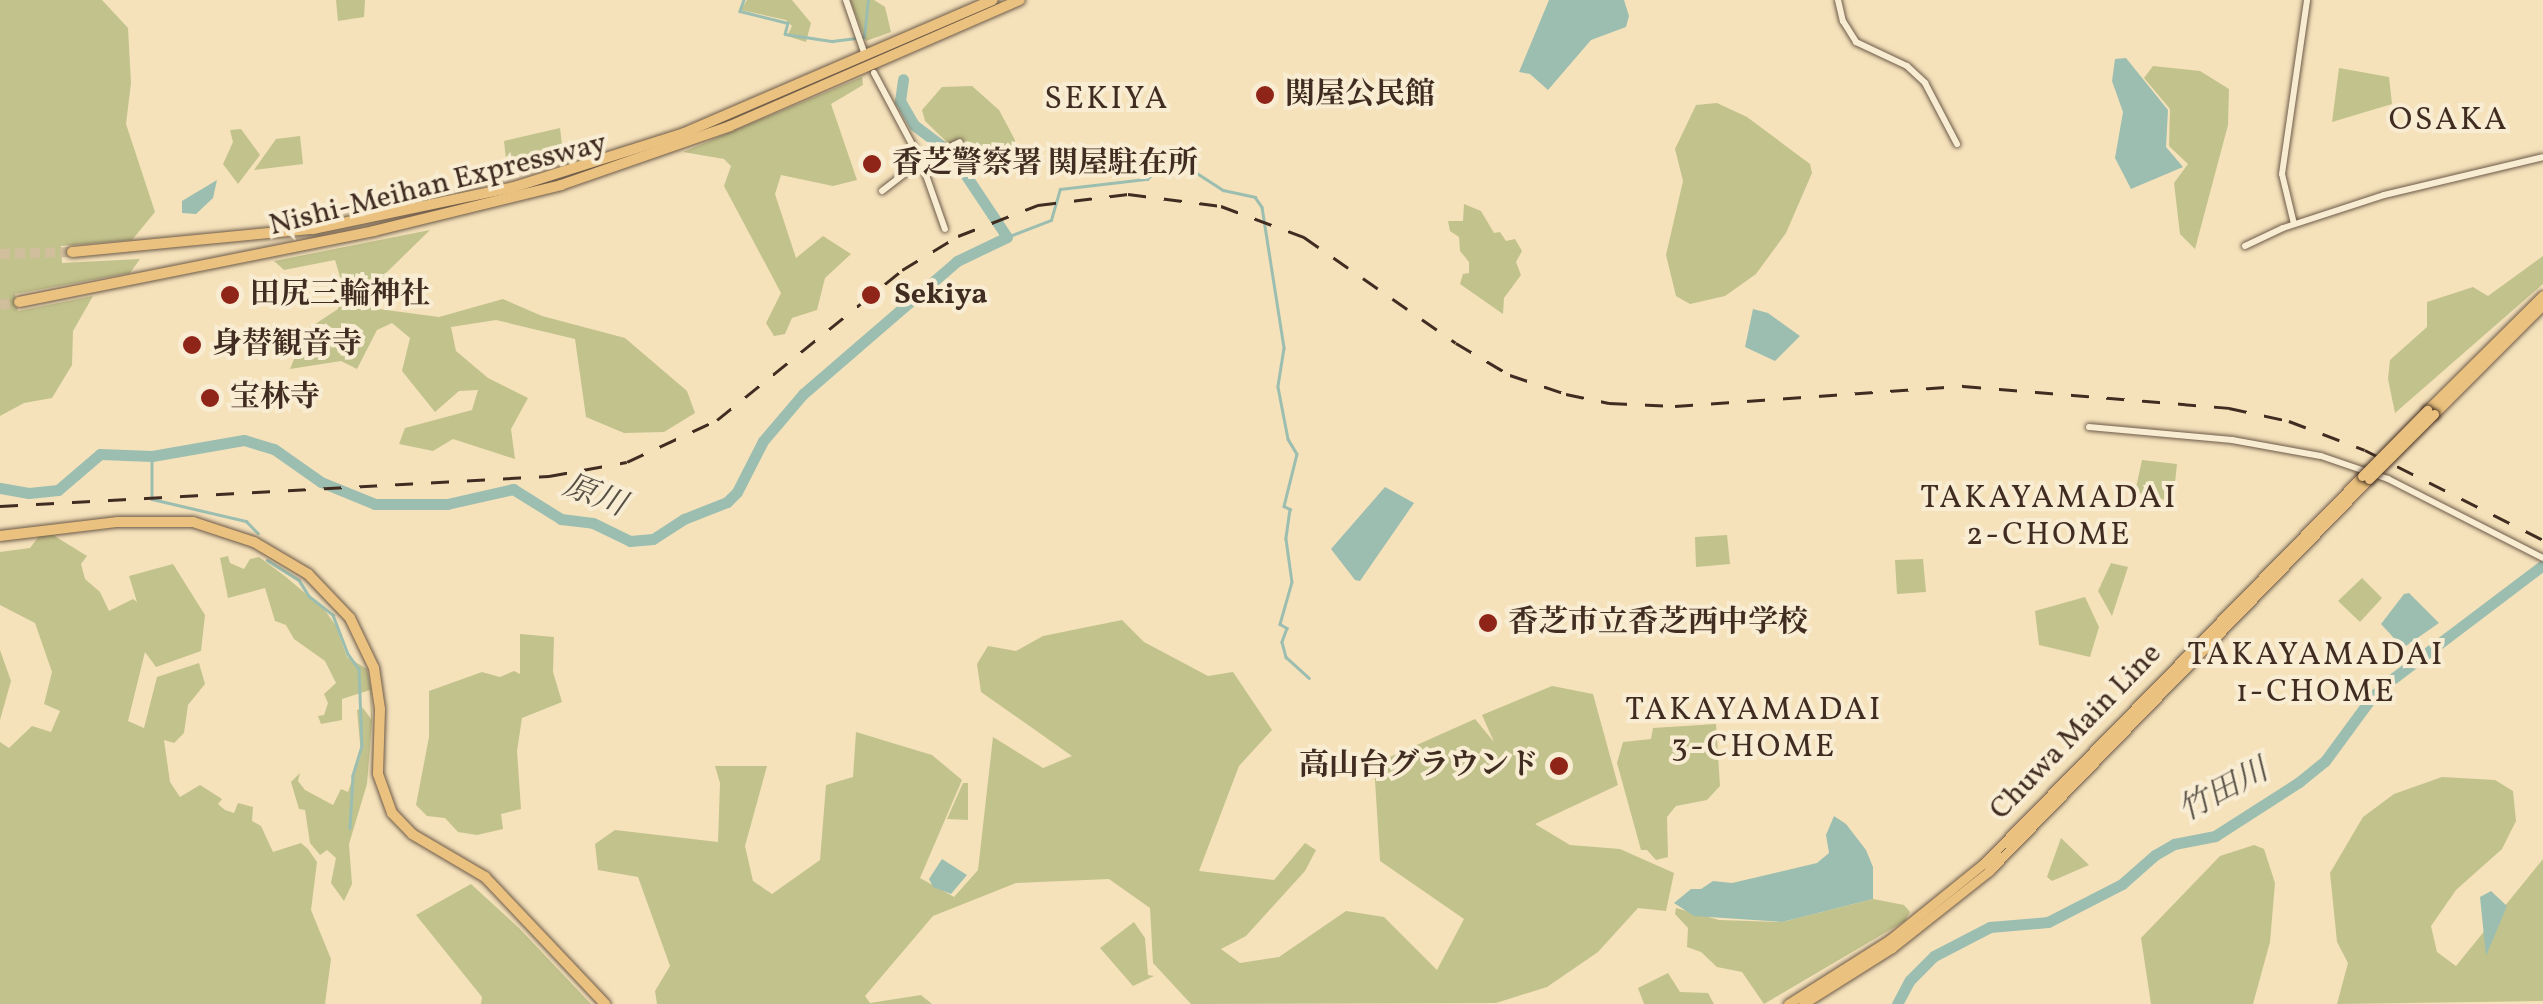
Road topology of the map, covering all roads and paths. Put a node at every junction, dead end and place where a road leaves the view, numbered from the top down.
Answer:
1 (846, 0) edge
2 (993, 0) edge
3 (1020, 0) edge
4 (1838, 0) edge
5 (2307, 0) edge
6 (864, 52) dead end
7 (874, 73) dead end
8 (960, 142) dead end
9 (1957, 144) dead end
10 (2543, 157) edge
11 (921, 161) junction
12 (882, 191) dead end
13 (2294, 224) junction
14 (945, 228) dead end
15 (2246, 246) dead end
16 (72, 252) tunnel mouth
17 (2543, 295) edge
18 (19, 302) tunnel mouth
19 (2543, 305) edge
20 (2430, 412) junction
21 (2089, 427) dead end
22 (2366, 478) junction
23 (0, 536) edge
24 (2543, 558) edge
25 (606, 1004) edge
26 (1788, 1004) edge
27 (1803, 1004) edge

1 - 6 street
2 - 16 highway, Nishi-Meihan Expressway
3 - 18 highway, Nishi-Meihan Expressway
4 - 9 street
5 - 13 street
7 - 11 street
8 - 11 street
10 - 13 street
11 - 12 street
11 - 14 street
13 - 15 street
17 - 20 main road, Chuwa Main Line
19 - 20 main road, Chuwa Main Line
20 - 22 main road, Chuwa Main Line, bridge
21 - 24 street
22 - 26 main road, Chuwa Main Line
22 - 27 main road, Chuwa Main Line
23 - 25 highway

